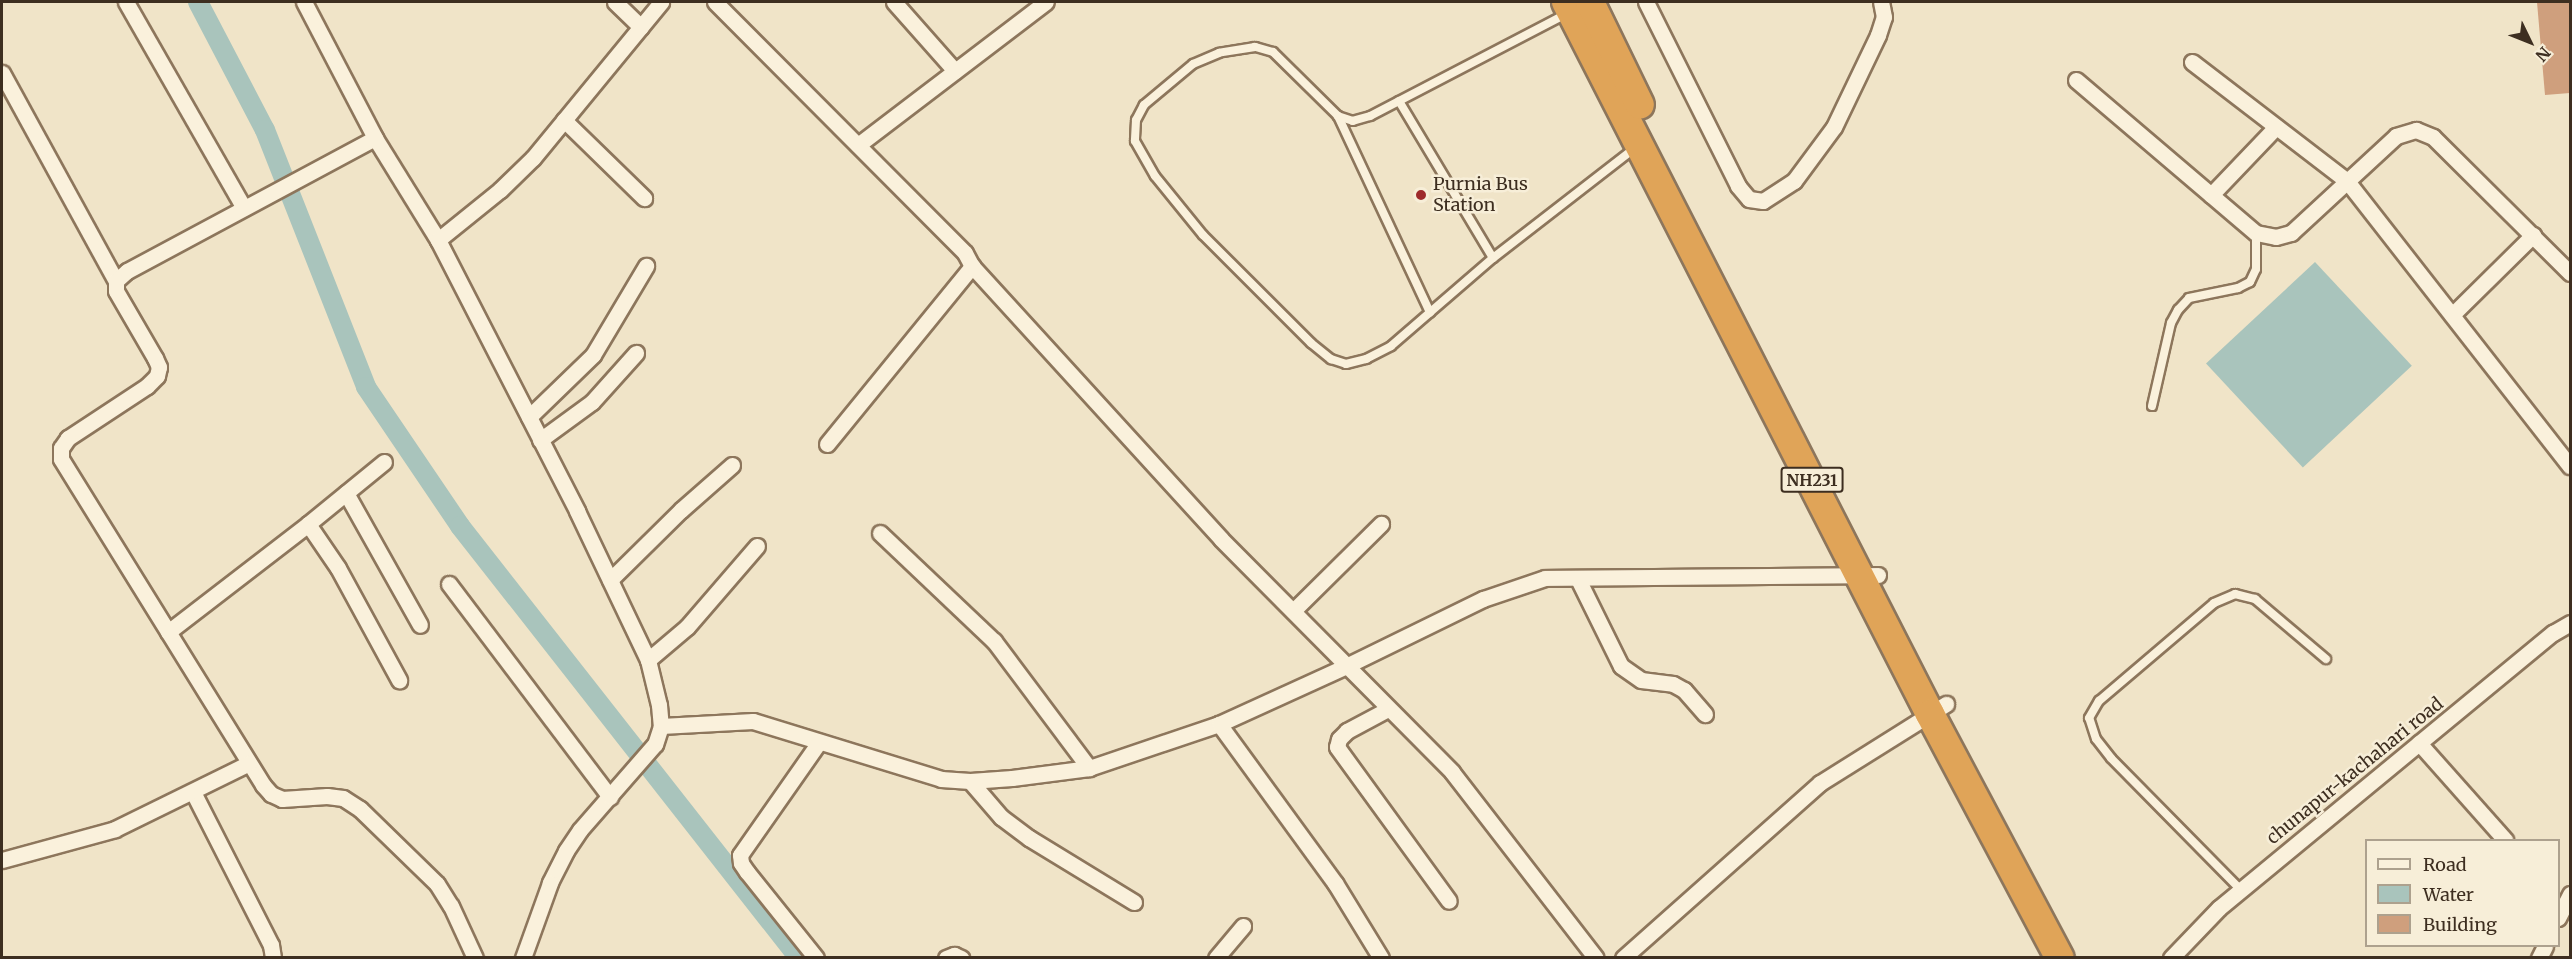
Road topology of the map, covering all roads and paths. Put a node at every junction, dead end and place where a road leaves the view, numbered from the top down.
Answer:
1 (126, 2) edge
2 (304, 2) edge
3 (615, 2) edge
4 (661, 2) edge
5 (715, 2) edge
6 (894, 2) edge
7 (1046, 2) edge
8 (1646, 2) edge
9 (1881, 2) edge
10 (1580, 4) edge
11 (641, 27) junction
12 (2192, 62) dead end
13 (955, 71) junction
14 (2, 73) edge
15 (2076, 80) dead end
16 (1399, 101) junction
17 (1338, 116) junction
18 (564, 120) junction
19 (2276, 127) junction
20 (375, 138) junction
21 (858, 145) junction
22 (1639, 145) junction
23 (2347, 181) junction
24 (2211, 195) junction
25 (644, 198) dead end
26 (244, 208) junction
27 (2256, 233) junction
28 (2533, 235) junction
29 (438, 240) junction
30 (1493, 258) junction
31 (646, 266) dead end
32 (972, 266) junction
33 (2571, 273) edge
34 (116, 281) junction
35 (1430, 312) junction
36 (2452, 315) junction
37 (636, 353) dead end
38 (2152, 406) dead end
39 (529, 417) junction
40 (540, 440) junction
41 (827, 444) dead end
42 (384, 462) dead end
43 (732, 465) dead end
44 (2571, 466) edge
45 (346, 493) junction
46 (308, 524) junction
47 (1381, 524) dead end
48 (880, 532) dead end
49 (757, 546) dead end
50 (1870, 575) junction
51 (1578, 579) junction
52 (610, 580) junction
53 (449, 584) dead end
54 (1293, 611) junction
55 (2571, 623) edge
56 (420, 625) dead end
57 (168, 632) junction
58 (2326, 659) dead end
59 (648, 660) junction
60 (1346, 666) junction
61 (399, 680) dead end
62 (1388, 708) junction
63 (1938, 709) junction
64 (1705, 714) dead end
65 (1219, 724) junction
66 (661, 726) junction
67 (819, 742) junction
68 (2420, 743) junction
69 (249, 763) junction
70 (1089, 768) junction
71 (970, 781) junction
72 (193, 792) junction
73 (610, 797) junction
74 (2504, 839) edge
75 (2, 860) edge
76 (2241, 890) junction
77 (2571, 894) edge
78 (1449, 901) dead end
79 (1134, 902) dead end
80 (2560, 916) edge
81 (1243, 926) dead end
82 (273, 957) edge
83 (476, 957) edge
84 (523, 957) edge
85 (816, 957) edge
86 (946, 957) edge
87 (961, 957) edge
88 (1216, 957) edge
89 (1381, 957) edge
90 (1596, 957) edge
91 (1623, 957) edge
92 (2060, 957) edge
93 (2080, 957) edge
94 (2171, 957) edge

1 - 26 street
2 - 20 street
3 - 11 street
4 - 11 street
5 - 21 street
6 - 13 street
7 - 13 street
8 - 9 street
10 - 16 lane
10 - 22 highway, NH231
10 - 50 highway, NH231
11 - 18 street
12 - 19 street
13 - 21 street
14 - 34 street
15 - 24 street
16 - 17 lane
16 - 30 lane
17 - 35 lane
17 - 35 lane
18 - 25 street
18 - 29 street
19 - 23 street
19 - 24 street
20 - 26 street
20 - 29 street
21 - 32 street
22 - 30 lane
22 - 50 highway, NH231
23 - 27 street
23 - 28 street
23 - 36 street
24 - 27 street
26 - 34 street
27 - 38 lane
28 - 33 street
28 - 36 street
29 - 39 street
30 - 35 lane
31 - 39 street
32 - 41 street
32 - 54 street
34 - 57 street
36 - 44 street
37 - 40 street
39 - 40 street
40 - 52 street
42 - 45 street
43 - 52 street
45 - 46 street
45 - 56 street
46 - 57 street
46 - 61 street
47 - 54 street
48 - 70 street
49 - 59 street
50 - 51 street
50 - 63 highway, NH231
51 - 60 street
51 - 64 street
52 - 59 street
53 - 73 street
54 - 60 street
55 - 68 street, chunapur-kachahari road
57 - 69 street
58 - 76 lane
59 - 66 street
60 - 62 street
60 - 65 street
62 - 78 street
62 - 90 street
63 - 91 street
63 - 92 highway, NH231
63 - 93 highway, NH231
65 - 70 street
65 - 89 street
66 - 67 street
66 - 73 street
67 - 71 street
67 - 85 street
68 - 74 street
68 - 76 street, chunapur-kachahari road
69 - 72 street
69 - 83 street
70 - 71 street
71 - 79 street
72 - 75 street
72 - 82 street
73 - 84 street
76 - 94 street, chunapur-kachahari road
77 - 80 street
81 - 88 street
86 - 87 street

